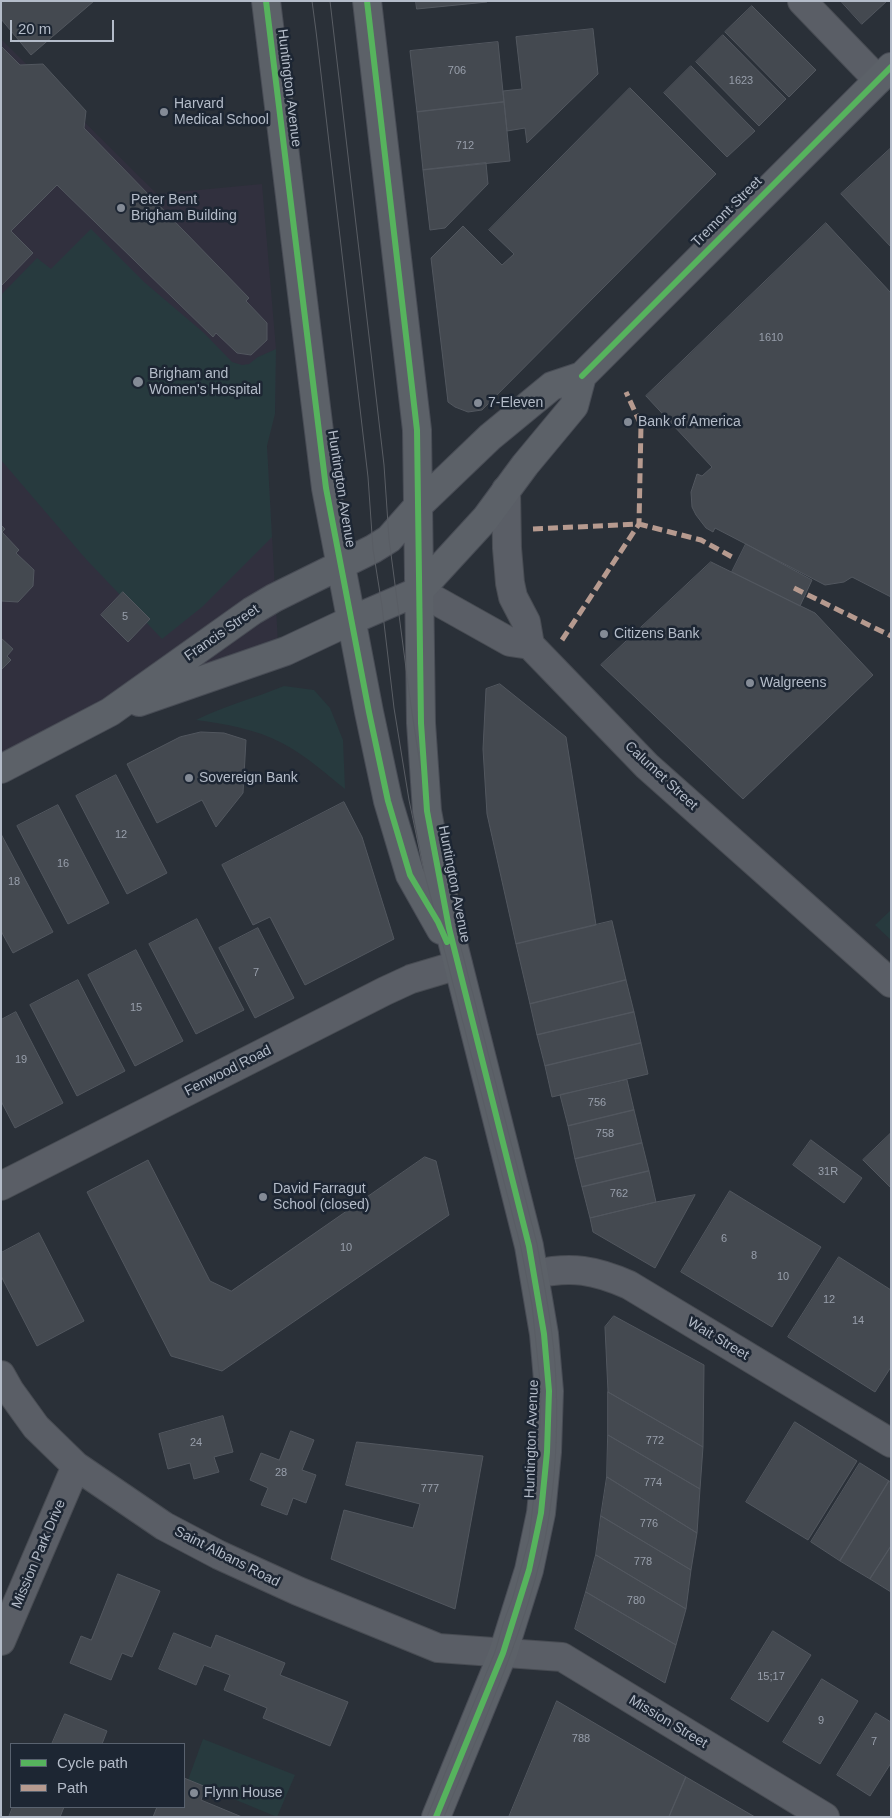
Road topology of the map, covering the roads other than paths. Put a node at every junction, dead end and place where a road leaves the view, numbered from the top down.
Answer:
1 (266, 1) edge
2 (367, 1) edge
3 (802, 1) edge
4 (884, 73) edge
5 (582, 376) junction
6 (506, 490) junction
7 (418, 505) junction
8 (341, 564) junction
9 (419, 591) junction
10 (352, 620) junction
11 (530, 644) junction
12 (110, 712) junction
13 (1, 769) edge
14 (458, 965) junction
15 (891, 983) edge
16 (1, 1186) edge
17 (535, 1274) junction
18 (1, 1375) edge
19 (891, 1444) edge
20 (76, 1466) junction
21 (1, 1642) edge
22 (502, 1652) junction
23 (436, 1817) edge
24 (825, 1817) edge

1 - 8 main road, Huntington Avenue
2 - 7 main road, Huntington Avenue
3 - 4 street
4 - 5 main road, Tremont Street
5 - 6 main road
5 - 7 main road, Tremont Street
6 - 9 main road
6 - 11 street
7 - 8 main road, Francis Street
7 - 9 main road, Huntington Avenue
8 - 10 main road, Huntington Avenue
8 - 12 main road, Francis Street
9 - 10 main road, Francis Street
9 - 11 street
9 - 14 main road, Huntington Avenue
10 - 12 main road, Francis Street
10 - 14 main road, Huntington Avenue
11 - 15 street, Calumet Street
12 - 13 main road, Francis Street
14 - 16 street, Fenwood Road
14 - 17 main road, Huntington Avenue
17 - 19 street, Wait Street
17 - 22 main road, Huntington Avenue
18 - 20 street, Saint Albans Road
20 - 21 street, Mission Park Drive
20 - 22 street, Saint Albans Road
22 - 23 main road, Huntington Avenue
22 - 24 street, Mission Street

